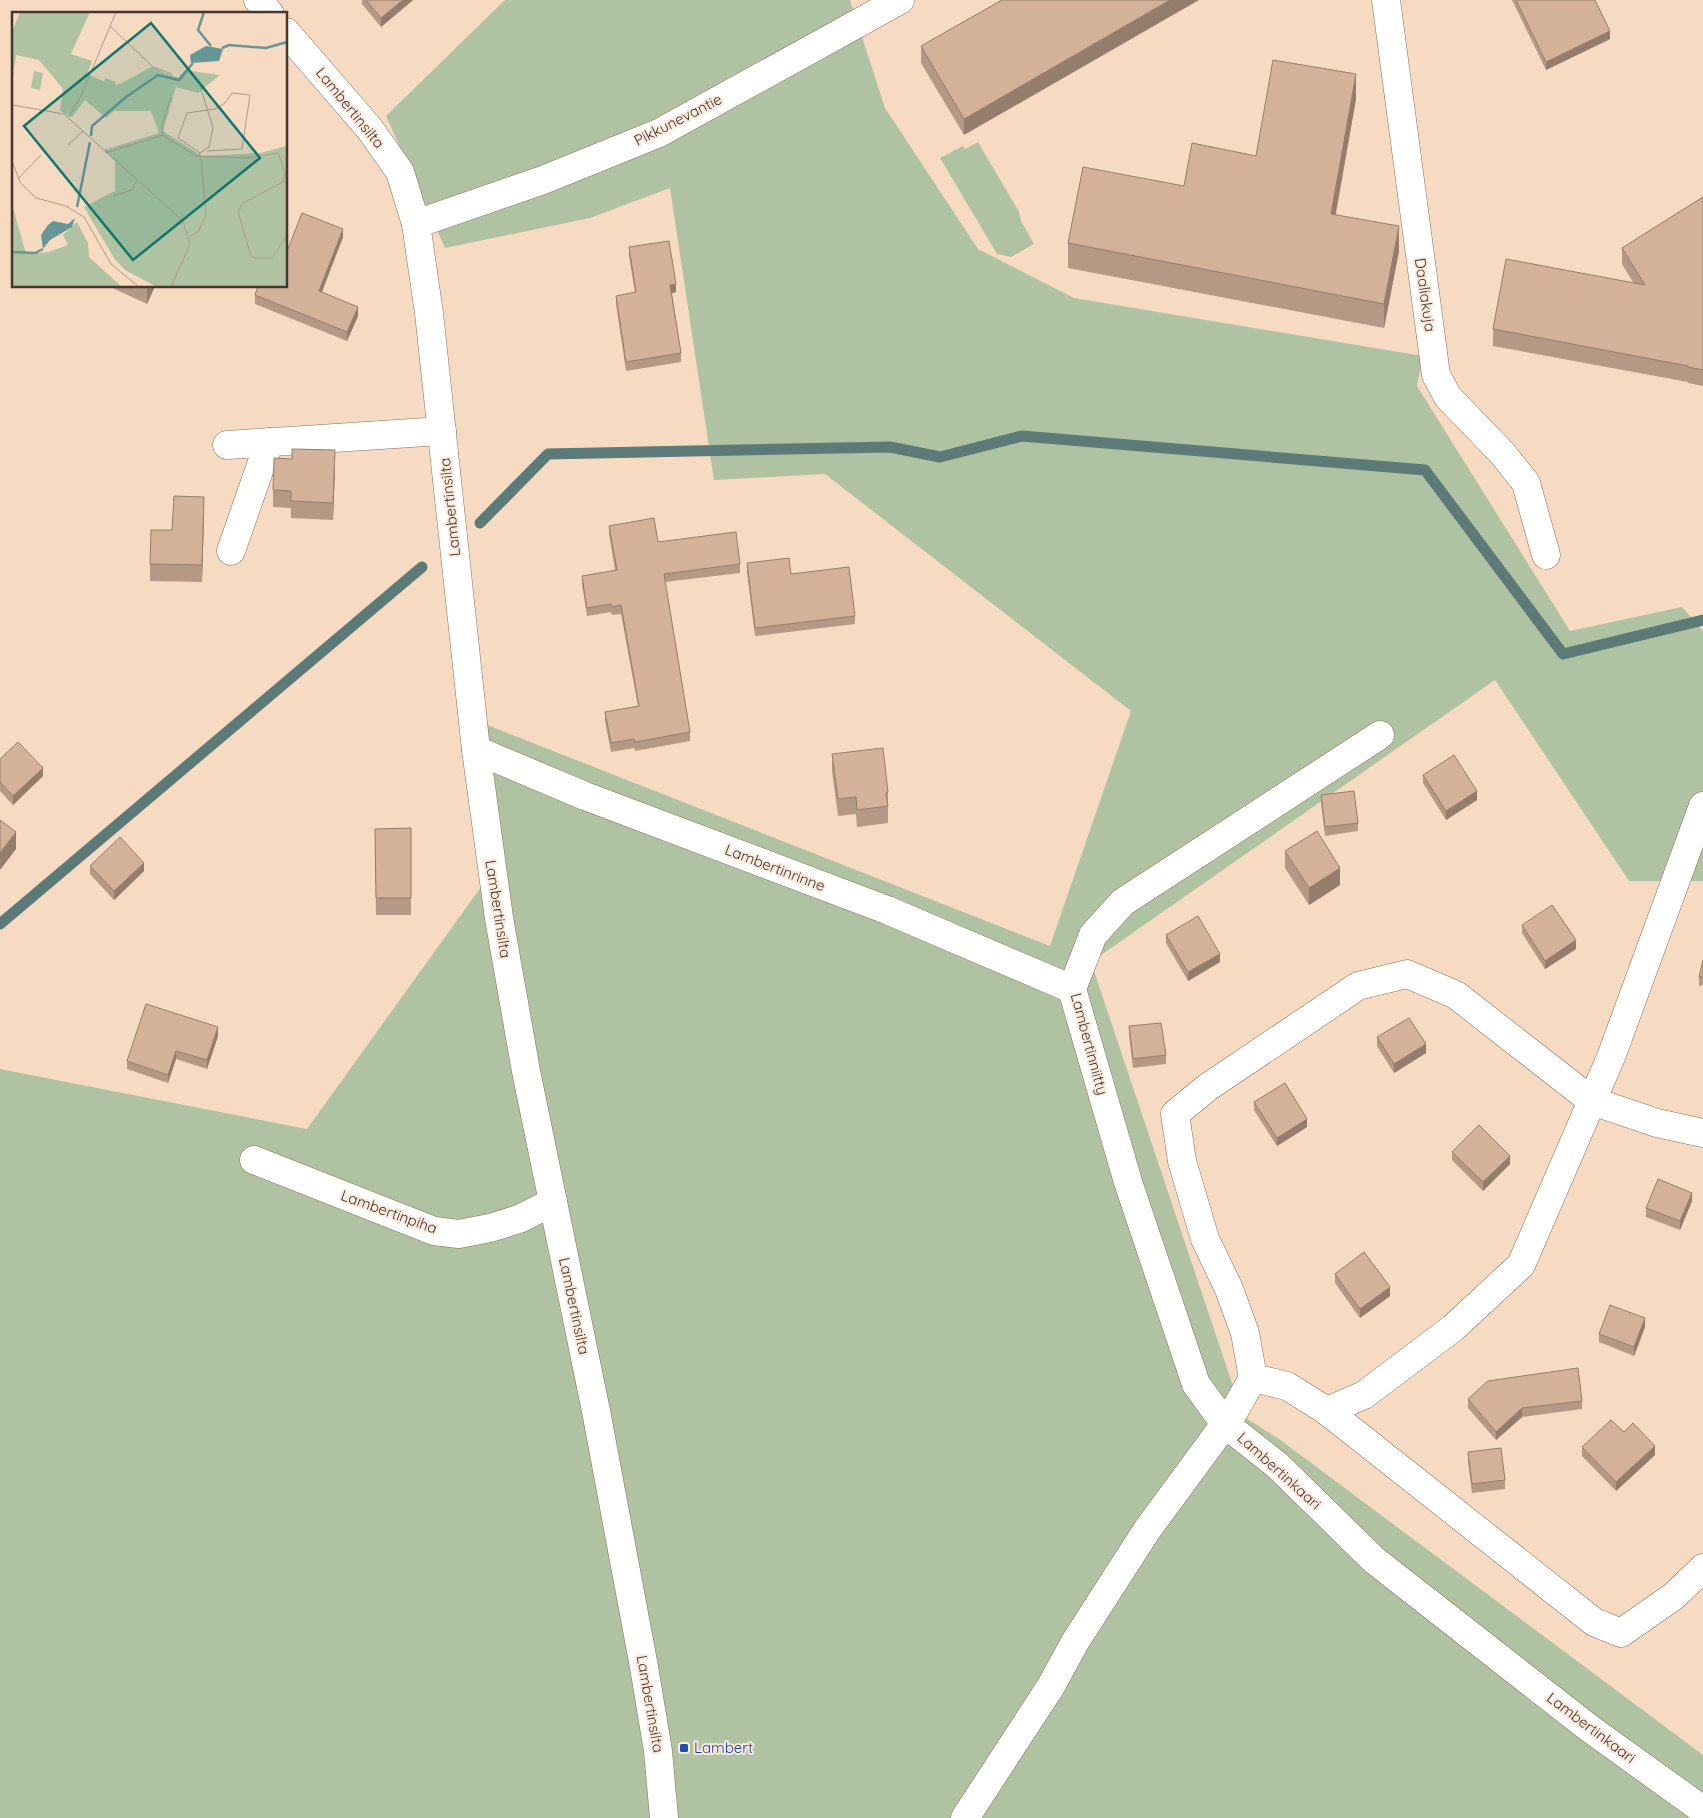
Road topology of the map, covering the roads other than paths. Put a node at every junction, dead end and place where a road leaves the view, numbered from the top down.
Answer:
1 (258, 0) edge
2 (900, 0) edge
3 (1386, 0) edge
4 (268, 12) edge
5 (288, 34) edge
6 (416, 224) junction
7 (442, 431) junction
8 (270, 442) junction
9 (227, 445) dead end
10 (231, 551) dead end
11 (1546, 555) dead end
12 (1380, 735) dead end
13 (476, 750) junction
14 (1703, 806) edge
15 (1072, 989) junction
16 (1592, 1101) junction
17 (1703, 1134) edge
18 (254, 1160) dead end
19 (553, 1202) junction
20 (1253, 1378) junction
21 (1326, 1411) junction
22 (1222, 1418) junction
23 (1703, 1568) edge
24 (1703, 1810) edge
25 (664, 1818) edge
26 (965, 1818) edge

1 - 4 street
2 - 6 street, Pikkunevantie
3 - 11 street, Daaliakuja
5 - 6 street, Lambertinsilta
6 - 7 street, Lambertinsilta
7 - 8 street
7 - 13 street, Lambertinsilta
8 - 9 street
8 - 10 street
12 - 15 street, Lambertinniitty
13 - 15 street, Lambertinrinne
13 - 19 street, Lambertinsilta
14 - 16 street
15 - 22 street, Lambertinniitty
16 - 17 street
16 - 20 street
16 - 21 street
18 - 19 street, Lambertinpiha
19 - 25 street, Lambertinsilta
20 - 21 street
20 - 22 street
21 - 23 street
22 - 24 street, Lambertinkaari
22 - 26 street, Lambertinkaari

